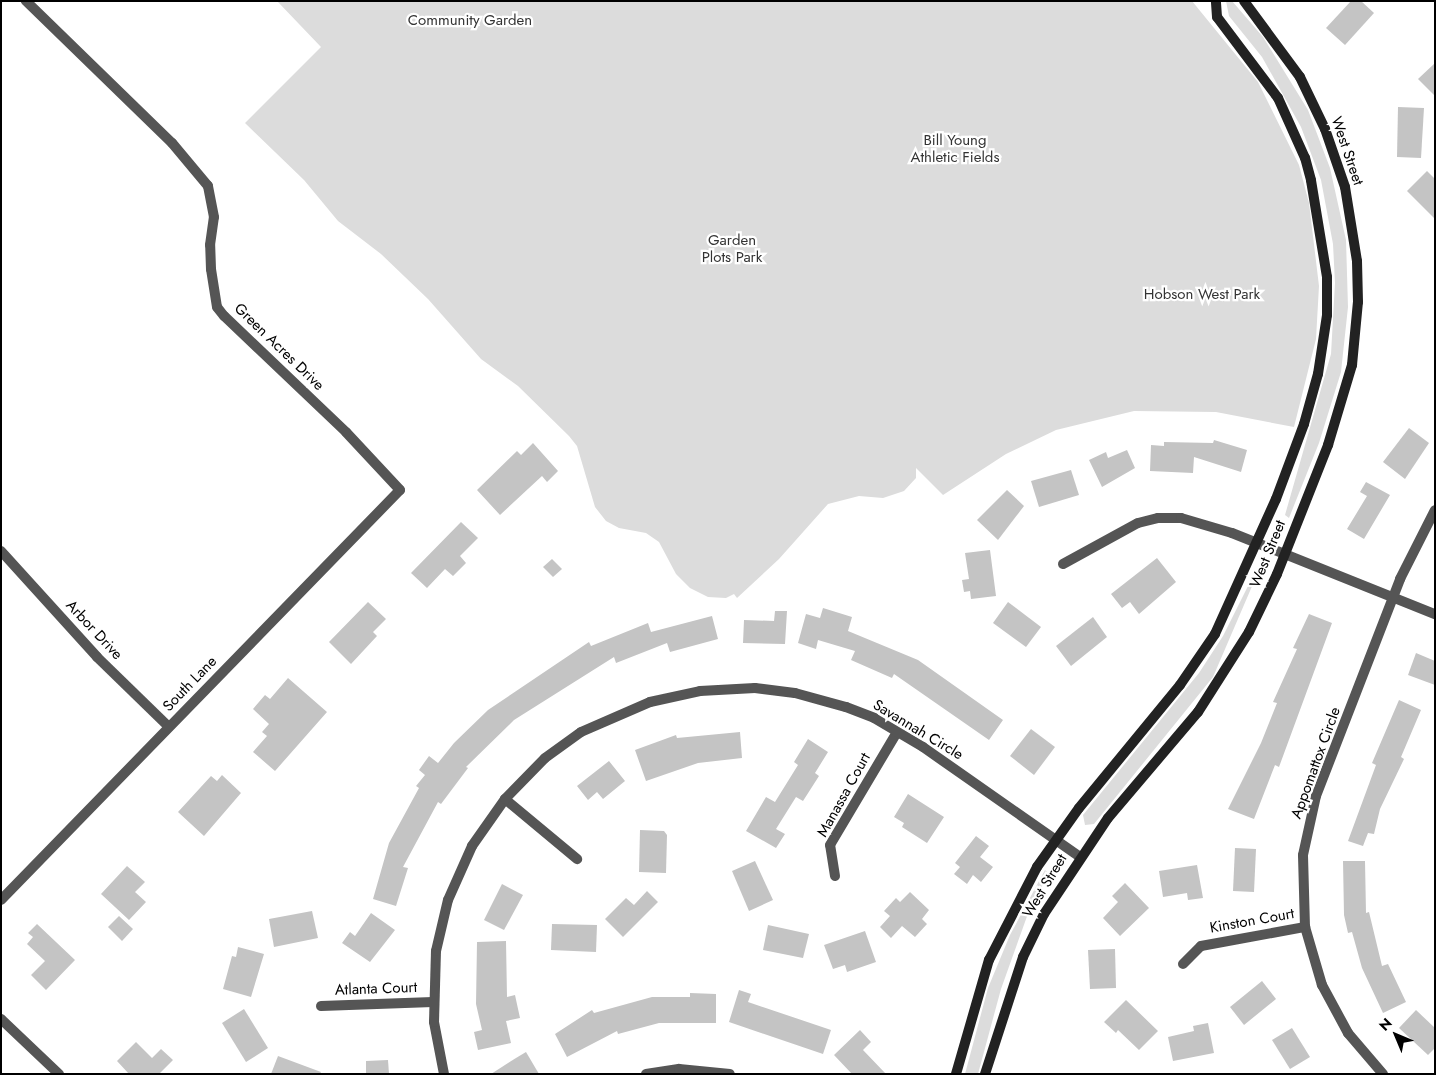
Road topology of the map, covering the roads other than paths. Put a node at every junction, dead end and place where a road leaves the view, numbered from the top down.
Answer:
1 (26, 1) edge
2 (1216, 1) edge
3 (1244, 1) edge
4 (400, 490) joint
5 (1435, 510) edge
6 (1258, 543) junction
7 (1, 551) edge
8 (1285, 553) junction
9 (1063, 564) dead end
10 (1393, 597) junction
11 (1435, 614) edge
12 (169, 727) junction
13 (897, 732) junction
14 (505, 799) junction
15 (1054, 839) junction
16 (1080, 857) junction
17 (577, 859) dead end
18 (835, 876) dead end
19 (1, 900) edge
20 (1305, 927) junction
21 (1182, 964) dead end
22 (433, 1002) junction
23 (321, 1006) dead end
24 (1, 1019) edge
25 (59, 1074) edge
26 (444, 1074) edge
27 (646, 1074) edge
28 (730, 1074) edge
29 (956, 1074) edge
30 (985, 1074) edge
31 (1383, 1074) edge

1 - 4 street, Green Acres Drive
2 - 6 street, West Street
3 - 8 street, West Street
4 - 12 street, South Lane
5 - 10 street, Appomattox Circle
6 - 8 street
6 - 9 street
6 - 15 street, West Street
7 - 12 street, Arbor Drive
8 - 10 street
8 - 16 street, West Street
10 - 11 street
10 - 20 street, Appomattox Circle
12 - 19 street, South Lane
13 - 14 street, Savannah Circle
13 - 15 street, Savannah Circle
13 - 18 street, Manassa Court
14 - 17 street
14 - 22 street, Savannah Circle
15 - 16 street, Savannah Circle
15 - 29 street, West Street
16 - 30 street, West Street
20 - 21 street, Kinston Court
20 - 31 street, Appomattox Circle
22 - 23 street, Atlanta Court
22 - 26 street, Savannah Circle
24 - 25 street
27 - 28 street

